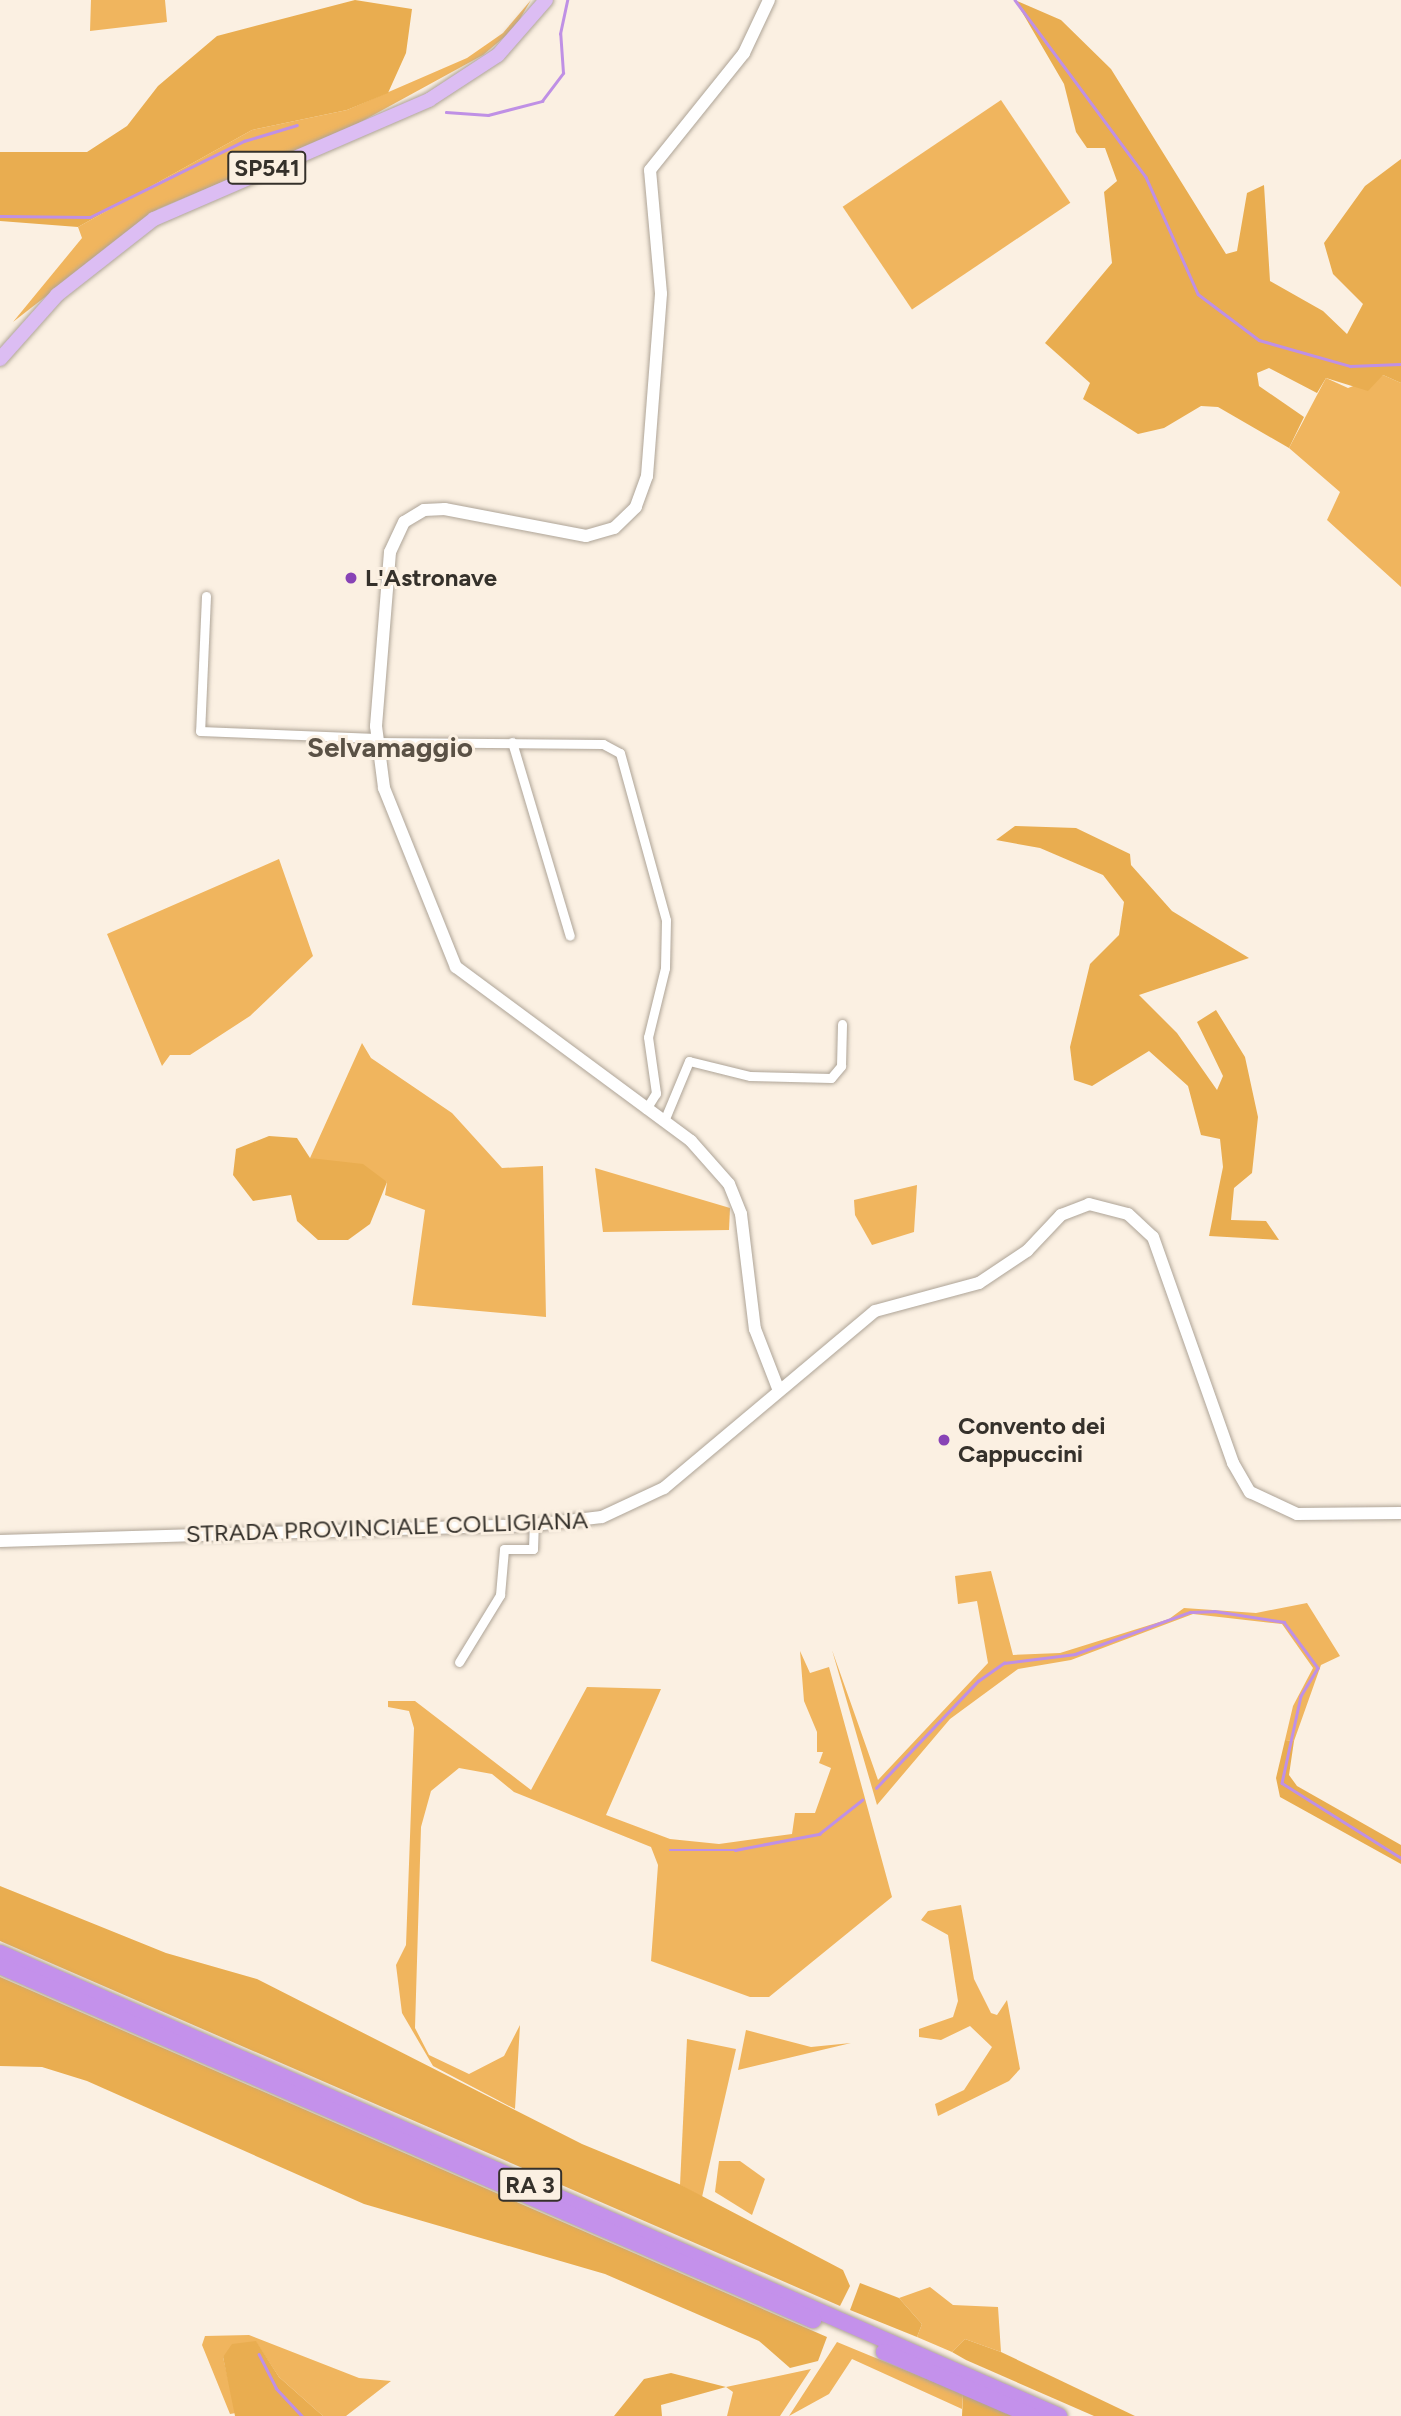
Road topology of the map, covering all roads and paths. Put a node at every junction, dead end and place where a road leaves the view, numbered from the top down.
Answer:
1 (546, 0) edge
2 (769, 0) edge
3 (0, 359) edge
4 (205, 596) dead end
5 (376, 740) junction
6 (512, 742) junction
7 (570, 936) dead end
8 (842, 1024) dead end
9 (646, 1109) junction
10 (664, 1121) junction
11 (779, 1391) junction
12 (1401, 1513) edge
13 (534, 1525) junction
14 (0, 1541) edge
15 (458, 1662) dead end
16 (0, 1953) edge
17 (0, 1966) edge
18 (1031, 2416) edge
19 (1059, 2416) edge

1 - 3 main road, SP541
2 - 5 street
4 - 5 street
5 - 6 street
5 - 9 street
6 - 7 street
6 - 9 street
8 - 10 street
9 - 10 street
10 - 11 street
11 - 12 street, STRADA PROVINCIALE COLLIGIANA
11 - 13 street, STRADA PROVINCIALE COLLIGIANA
13 - 14 street, STRADA PROVINCIALE COLLIGIANA
13 - 15 street
16 - 19 highway, RA 3
17 - 18 highway, RA 3

